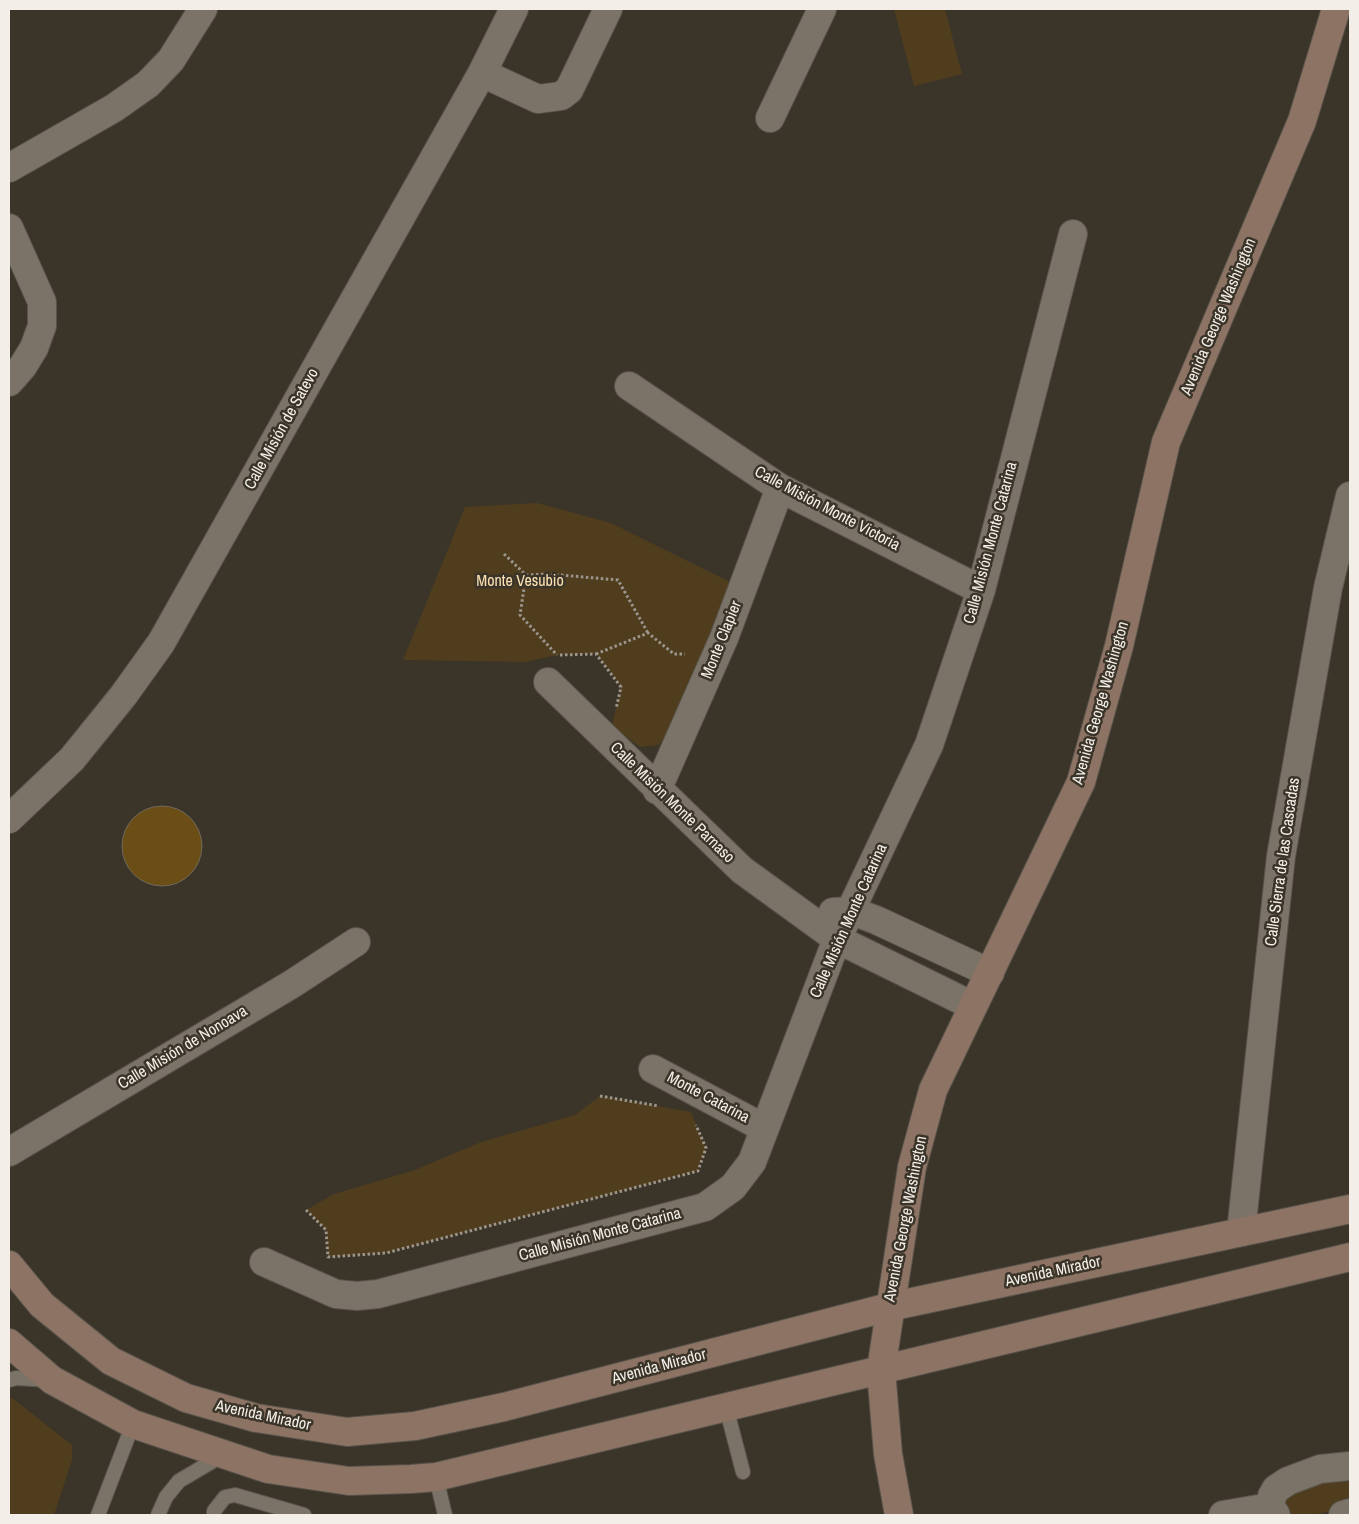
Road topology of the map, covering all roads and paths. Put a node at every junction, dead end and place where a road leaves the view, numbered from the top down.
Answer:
1 (203, 9) edge
2 (514, 9) edge
3 (608, 9) edge
4 (822, 9) edge
5 (1336, 9) edge
6 (482, 73) junction
7 (770, 118) dead end
8 (9, 168) edge
9 (9, 228) edge
10 (1072, 234) dead end
11 (9, 382) edge
12 (628, 386) dead end
13 (780, 488) junction
14 (1350, 496) edge
15 (504, 554) dead end
16 (526, 575) junction
17 (981, 590) junction
18 (648, 633) junction
19 (596, 654) junction
20 (557, 655) junction
21 (715, 660) junction
22 (548, 669) joint
23 (614, 718) dead end
24 (657, 790) junction
25 (9, 819) edge
26 (852, 911) junction
27 (804, 915) junction
28 (837, 939) junction
29 (356, 942) dead end
30 (990, 973) junction
31 (973, 1006) junction
32 (653, 1069) dead end
33 (600, 1096) dead end
34 (664, 1107) dead end
35 (695, 1121) dead end
36 (764, 1128) junction
37 (9, 1152) edge
38 (1350, 1209) edge
39 (306, 1210) dead end
40 (1241, 1232) junction
41 (1350, 1257) edge
42 (264, 1262) dead end
43 (9, 1265) edge
44 (889, 1307) junction
45 (9, 1343) edge
46 (881, 1370) junction
47 (9, 1380) edge
48 (52, 1380) junction
49 (726, 1407) junction
50 (133, 1424) junction
51 (224, 1454) junction
52 (1350, 1466) edge
53 (743, 1472) dead end
54 (436, 1477) junction
55 (1273, 1511) edge
56 (1350, 1513) edge
57 (98, 1515) edge
58 (158, 1515) edge
59 (214, 1515) edge
60 (304, 1515) edge
61 (445, 1515) edge
62 (899, 1515) edge
63 (1223, 1515) edge
64 (1343, 1515) edge

1 - 8 street
2 - 6 street, Calle Misión de Satevo
3 - 6 street
4 - 7 street
5 - 30 main road, Avenida George Washington
6 - 25 street, Calle Misión de Satevo
9 - 11 street
10 - 17 street, Calle Misión Monte Catarina
12 - 13 street, Calle Misión Monte Victoria
13 - 17 street, Calle Misión Monte Victoria
13 - 21 street, Monte Clapier
14 - 40 street, Calle Sierra de las Cascadas
15 - 16 path
16 - 18 path
16 - 20 path
17 - 26 street, Calle Misión Monte Catarina
18 - 19 path
18 - 21 path
19 - 20 path
19 - 23 path
20 - 22 path
21 - 24 street, Monte Clapier
22 - 24 street, Calle Misión Monte Parnaso
24 - 27 street, Calle Misión Monte Parnaso
26 - 27 street
26 - 28 street, Calle Misión Monte Catarina
26 - 30 street
27 - 28 street, Calle Misión Monte Parnaso
28 - 31 street, Calle Misión Monte Parnaso
28 - 36 street, Calle Misión Monte Catarina
29 - 37 street, Calle Misión de Nonoava
30 - 31 main road, Avenida George Washington
31 - 44 main road, Avenida George Washington
32 - 36 street, Monte Catarina
33 - 34 path
35 - 39 path
36 - 42 street, Calle Misión Monte Catarina
38 - 40 main road, Avenida Mirador
40 - 44 main road, Avenida Mirador
41 - 46 main road
43 - 44 main road, Avenida Mirador
44 - 46 main road, Avenida George Washington
45 - 48 main road
46 - 49 main road
46 - 62 main road, Avenida George Washington
47 - 48 lane
48 - 50 main road
49 - 53 lane
49 - 54 main road
50 - 51 main road
50 - 57 lane
51 - 54 main road
51 - 58 lane
52 - 55 street
54 - 61 lane
55 - 63 street
56 - 64 street
59 - 60 lane

